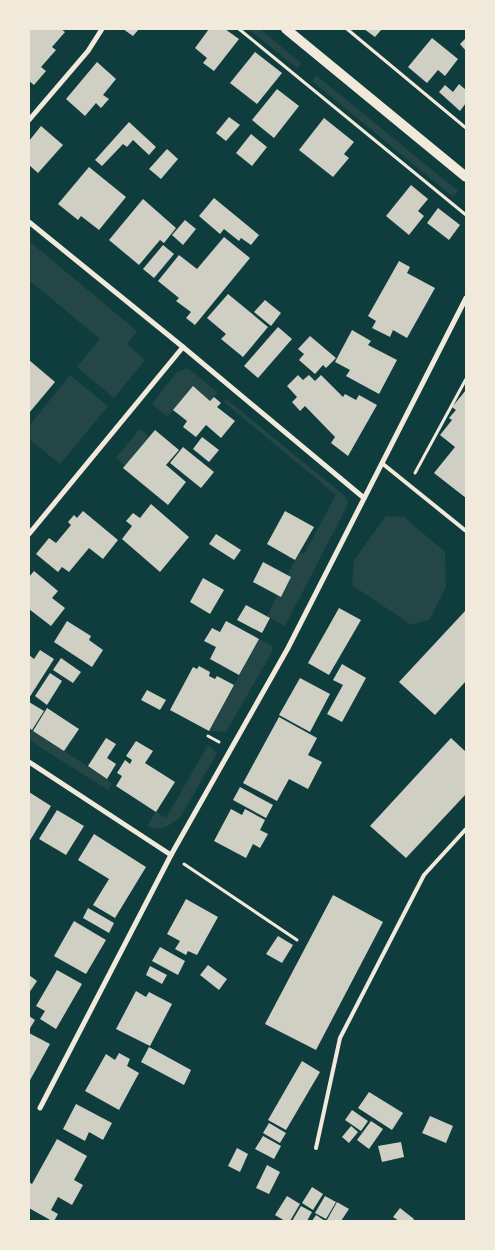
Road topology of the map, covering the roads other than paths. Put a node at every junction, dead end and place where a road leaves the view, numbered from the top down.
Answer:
1 (102, 29) edge
2 (286, 29) edge
3 (29, 120) edge
4 (466, 177) edge
5 (29, 222) edge
6 (466, 298) edge
7 (183, 347) junction
8 (383, 464) junction
9 (364, 498) junction
10 (466, 531) edge
11 (29, 534) edge
12 (29, 762) edge
13 (466, 829) edge
14 (171, 855) junction
15 (40, 1108) dead end
16 (316, 1148) dead end

1 - 3 street
2 - 4 main road
5 - 7 street
6 - 8 street
7 - 9 street
7 - 11 street
8 - 9 street
8 - 10 lane
9 - 14 street
12 - 14 street
13 - 16 lane
14 - 15 street

